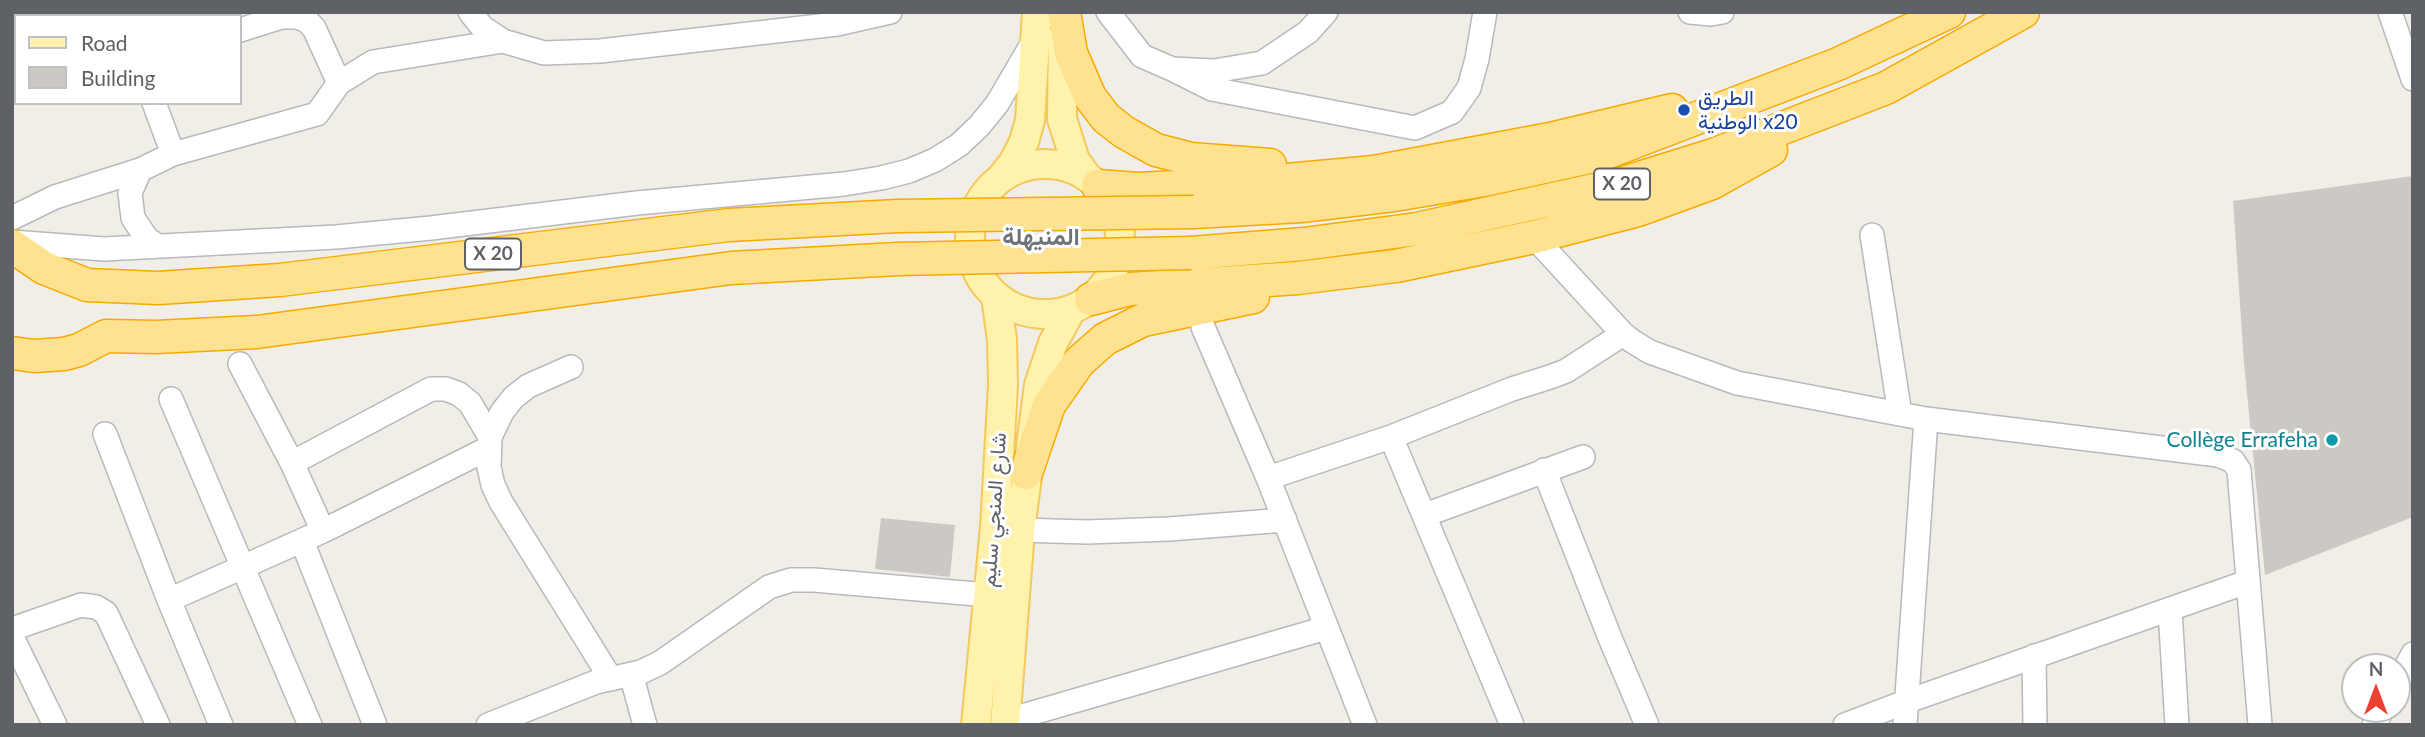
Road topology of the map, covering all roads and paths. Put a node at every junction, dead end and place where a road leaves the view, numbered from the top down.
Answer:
1 (890, 12) edge
2 (1064, 12) edge
3 (1108, 12) edge
4 (1326, 12) edge
5 (1485, 12) edge
6 (1690, 12) edge
7 (1722, 12) edge
8 (1949, 12) edge
9 (2023, 12) edge
10 (2395, 14) edge
11 (476, 20) edge
12 (1037, 24) edge
13 (242, 29) edge
14 (503, 41) junction
15 (1838, 64) junction
16 (1172, 69) junction
17 (2413, 79) edge
18 (339, 83) junction
19 (1886, 88) junction
20 (155, 105) edge
21 (173, 154) junction
22 (1418, 164) junction
23 (140, 170) junction
24 (999, 180) junction
25 (1092, 181) junction
26 (12, 218) edge
27 (1872, 235) dead end
28 (1534, 237) junction
29 (12, 244) edge
30 (158, 246) junction
31 (1396, 266) junction
32 (996, 296) junction
33 (1081, 305) junction
34 (1203, 327) dead end
35 (1623, 334) junction
36 (12, 353) edge
37 (240, 364) dead end
38 (571, 367) dead end
39 (171, 399) dead end
40 (1900, 414) junction
41 (1926, 419) junction
42 (105, 434) dead end
43 (1391, 437) junction
44 (489, 442) junction
45 (1583, 457) dead end
46 (292, 463) junction
47 (1544, 470) junction
48 (1026, 473) junction
49 (1268, 478) junction
50 (1425, 515) junction
51 (1285, 520) junction
52 (1020, 530) junction
53 (323, 531) junction
54 (302, 541) junction
55 (242, 569) junction
56 (2247, 582) junction
57 (988, 595) junction
58 (169, 600) junction
59 (2170, 610) junction
60 (1326, 628) junction
61 (12, 629) edge
62 (12, 637) edge
63 (2034, 656) junction
64 (621, 677) junction
65 (1908, 701) junction
66 (519, 720) edge
67 (972, 723) edge
68 (1005, 723) edge
69 (54, 725) edge
70 (158, 725) edge
71 (220, 725) edge
72 (310, 725) edge
73 (375, 725) edge
74 (488, 725) edge
75 (645, 725) edge
76 (1365, 725) edge
77 (1512, 725) edge
78 (1647, 725) edge
79 (1845, 725) edge
80 (1905, 725) edge
81 (2035, 725) edge
82 (2177, 725) edge
83 (2260, 725) edge

1 - 14 street
2 - 22 highway
2 - 25 main road
3 - 16 street
4 - 16 street
5 - 16 street
6 - 7 street
8 - 15 highway, X 20
9 - 19 highway, X 20
10 - 17 street
11 - 14 street
12 - 24 main road
12 - 30 street, X 20
13 - 18 street
14 - 18 street
15 - 22 highway, X 20
15 - 29 highway, X 20, bridge
18 - 21 street
19 - 28 highway, X 20
19 - 36 highway, X 20, bridge
20 - 21 street
21 - 23 street
22 - 25 highway, X 20
23 - 26 street
23 - 30 street
24 - 25 main road
24 - 32 main road
25 - 33 main road
27 - 40 street
28 - 31 highway, X 20
28 - 35 street
29 - 30 street, X 20
31 - 33 highway, X 20
31 - 48 highway
32 - 33 main road
32 - 57 main road, شارع المنجي سليم
33 - 48 main road, شارع المنجي سليم
34 - 49 street
35 - 40 street
35 - 43 street
37 - 46 street
38 - 44 street
39 - 55 street
40 - 41 street
41 - 56 street
41 - 65 street
42 - 58 street
43 - 49 street
43 - 50 street
44 - 46 street
44 - 53 street
44 - 64 street
45 - 47 street
46 - 53 street
47 - 50 street
47 - 78 street
48 - 52 main road, شارع المنجي سليم
49 - 51 street
50 - 77 street
51 - 52 street
51 - 60 street
52 - 68 main road, شارع المنجي سليم
53 - 54 street
54 - 55 street
54 - 73 street
55 - 58 street
55 - 72 street
56 - 59 street
56 - 83 street
57 - 64 street
57 - 67 main road, شارع المنجي سليم
58 - 71 street
59 - 63 street
59 - 82 street
60 - 68 street
60 - 76 street
61 - 70 street
62 - 69 street
63 - 65 street
63 - 81 street
64 - 66 street
64 - 75 street
65 - 79 street
65 - 80 street
66 - 74 street

